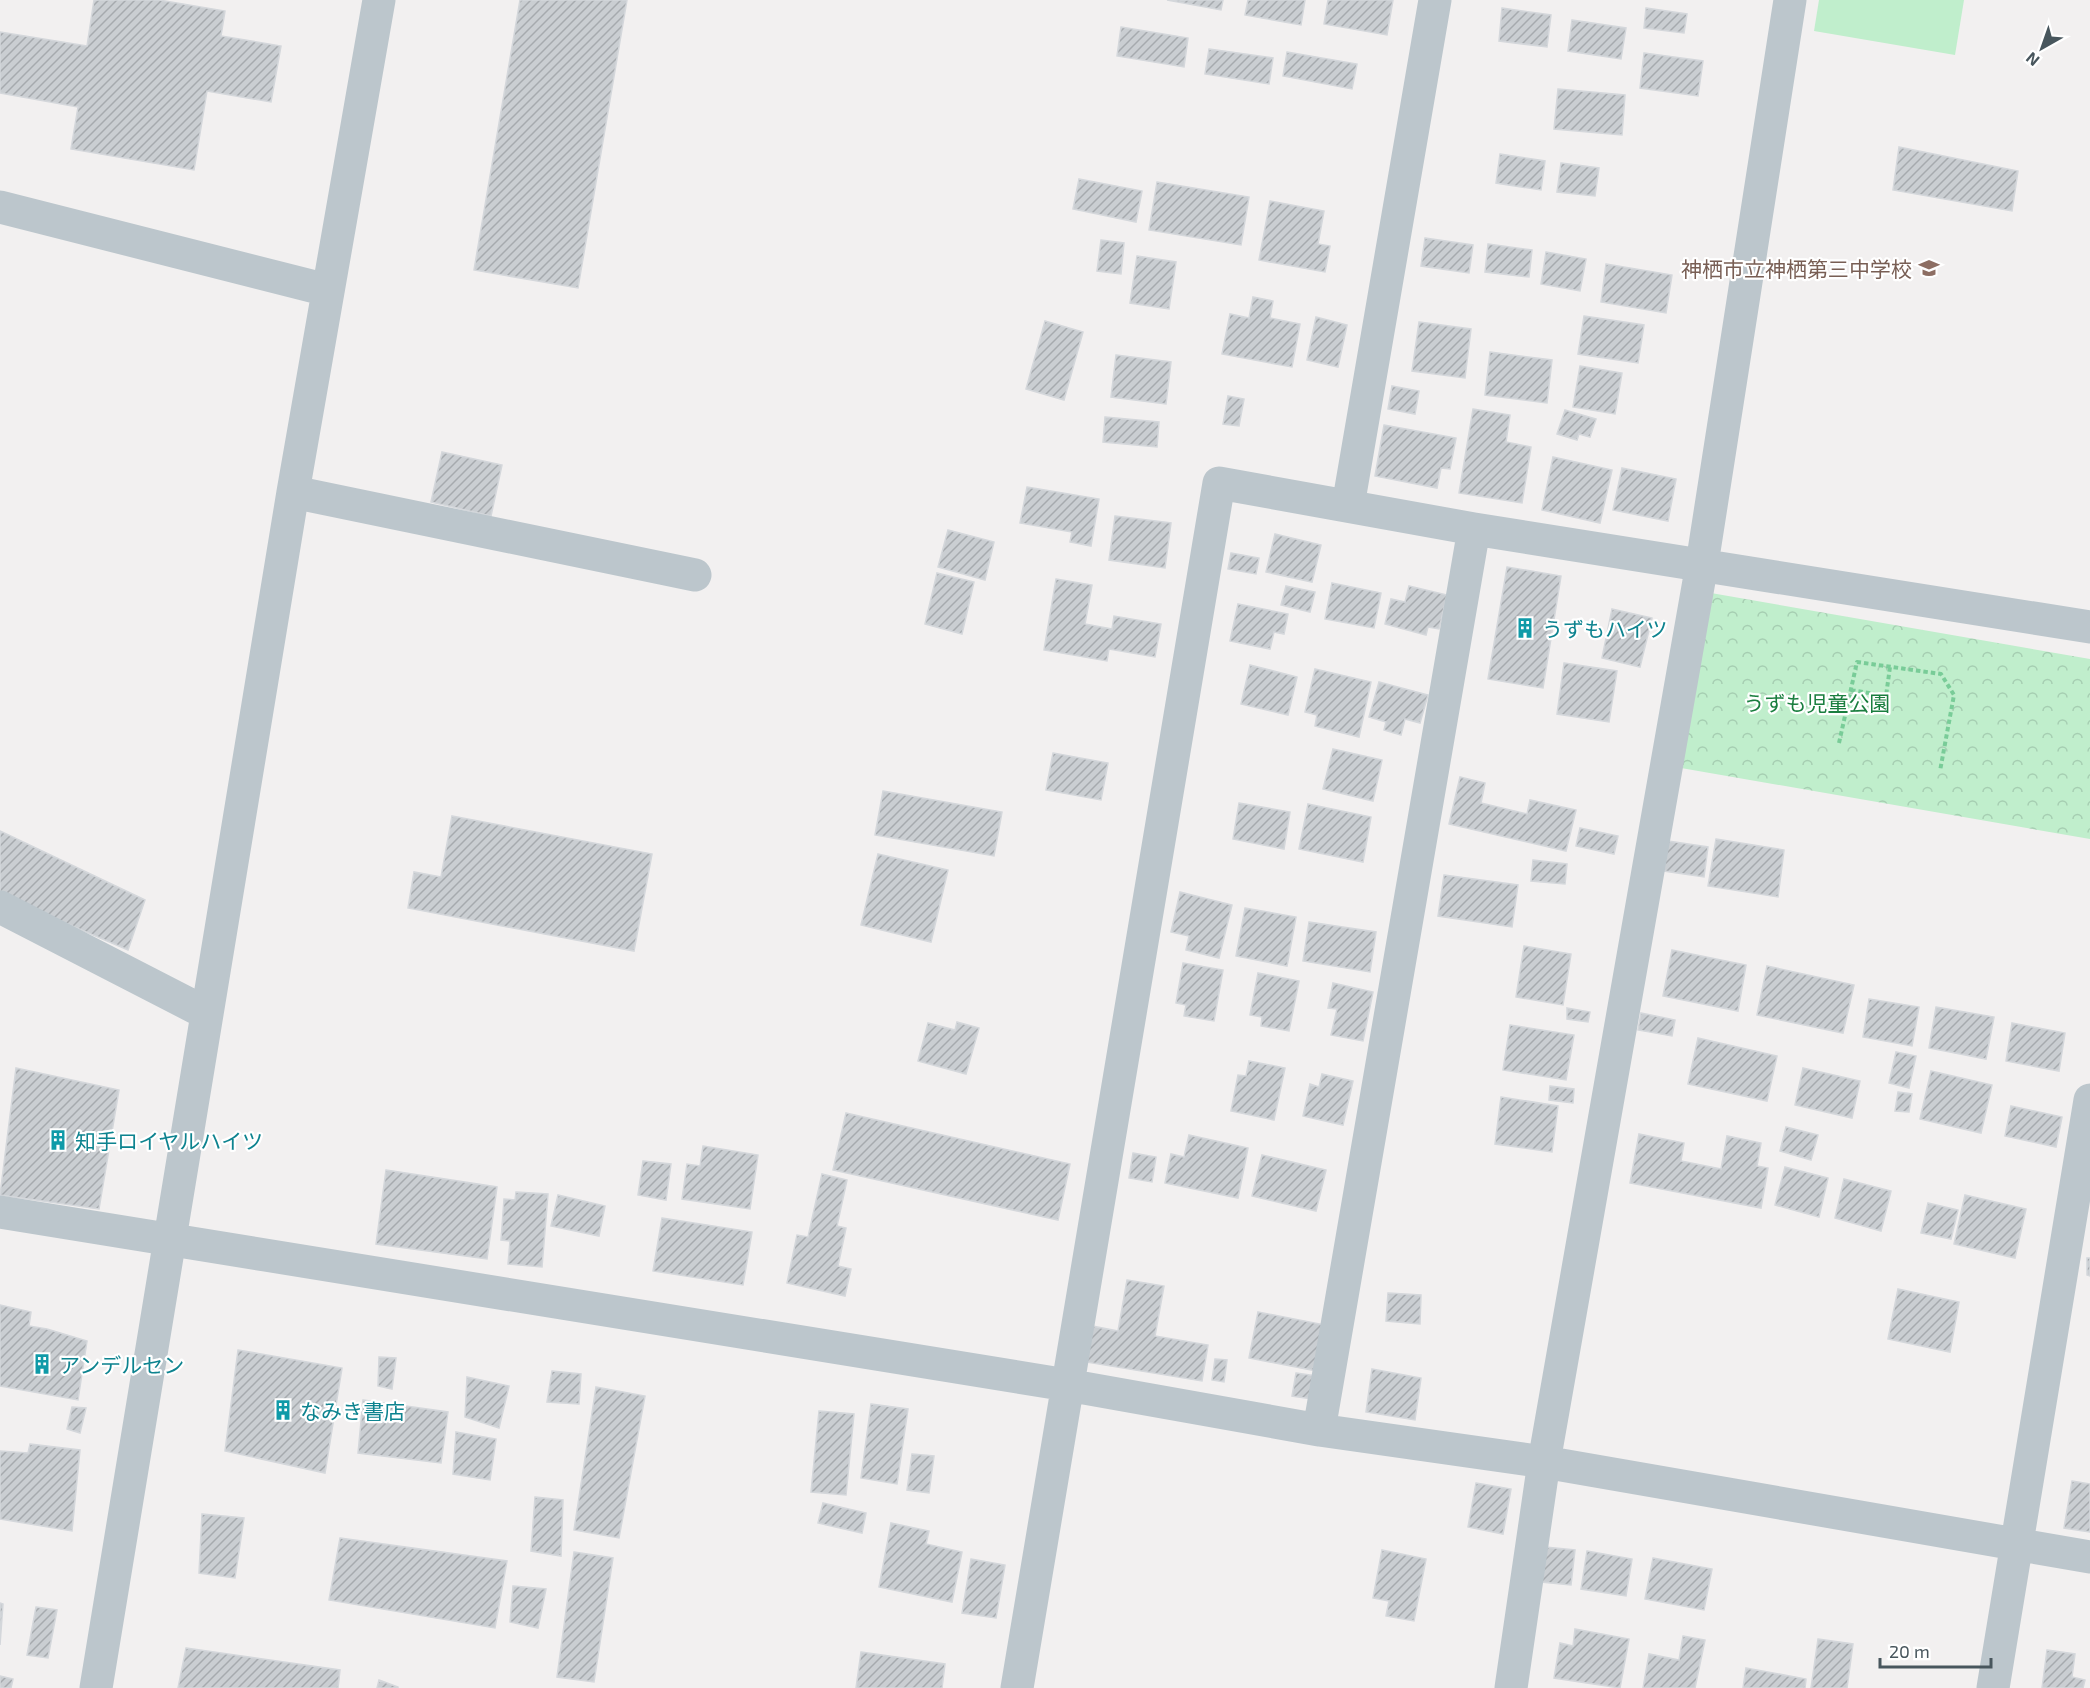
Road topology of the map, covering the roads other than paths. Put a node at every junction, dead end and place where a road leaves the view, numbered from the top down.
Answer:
1 (379, 0) edge
2 (1435, 0) edge
3 (1790, 0) edge
4 (0, 207) edge
5 (327, 290) junction
6 (293, 492) junction
7 (1348, 506) junction
8 (1474, 529) junction
9 (1702, 564) junction
10 (695, 575) dead end
11 (2090, 627) edge
12 (0, 908) edge
13 (206, 1013) junction
14 (2090, 1100) edge
15 (0, 1212) edge
16 (169, 1239) junction
17 (1067, 1385) junction
18 (1319, 1430) junction
19 (1544, 1462) junction
20 (2016, 1545) junction
21 (2090, 1557) edge
22 (96, 1688) edge
23 (1017, 1688) edge
24 (1511, 1688) edge
25 (1992, 1688) edge

1 - 5 street
2 - 7 street
3 - 9 street
4 - 5 street
5 - 6 street
6 - 10 street
6 - 13 street
7 - 8 street
7 - 17 street
8 - 9 street
8 - 18 street
9 - 11 street
9 - 19 street
12 - 13 street
13 - 16 street
14 - 20 street
15 - 16 street
16 - 17 street
16 - 22 street
17 - 18 street
17 - 23 street
18 - 19 street
19 - 20 street
19 - 24 street
20 - 21 street
20 - 25 street

